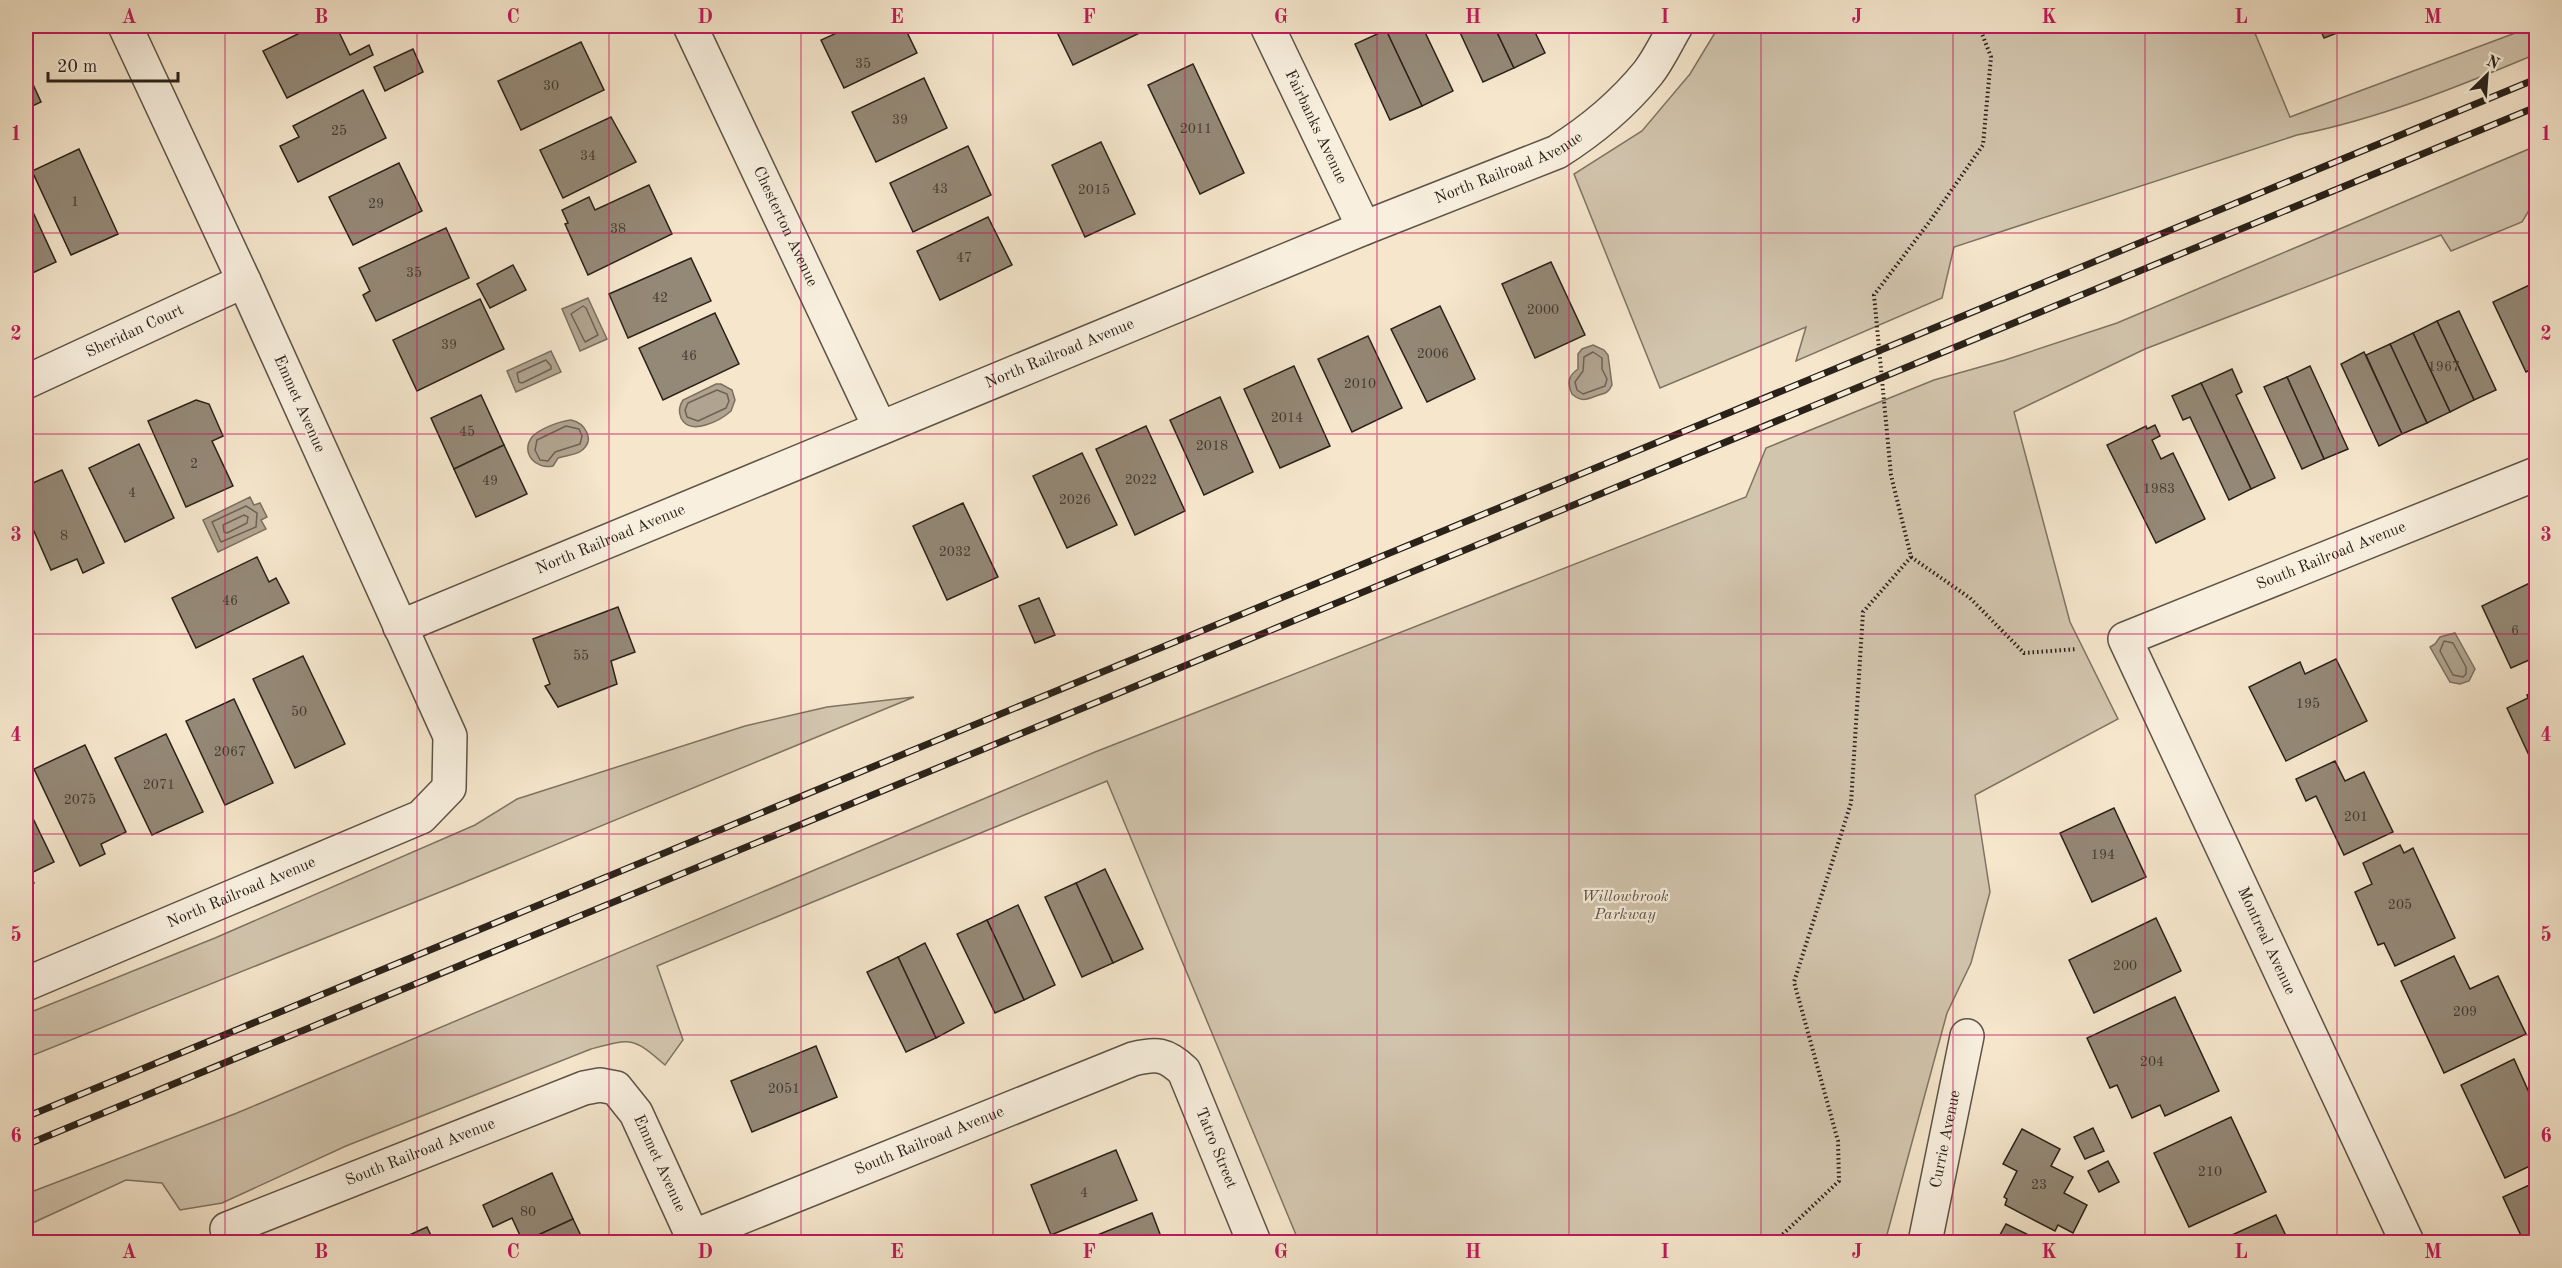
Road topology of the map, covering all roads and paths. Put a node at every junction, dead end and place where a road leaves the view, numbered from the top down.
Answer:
1 (125, 26) edge
2 (690, 26) edge
3 (1268, 26) edge
4 (1676, 26) edge
5 (1979, 26) edge
6 (1365, 228) junction
7 (244, 281) junction
8 (26, 382) edge
9 (880, 428) junction
10 (2536, 474) edge
11 (1911, 557) junction
12 (400, 627) junction
13 (2125, 639) joint
14 (2077, 649) dead end
15 (449, 788) joint
16 (26, 984) edge
17 (1968, 1036) dead end
18 (1171, 1059) joint
19 (616, 1088) joint
20 (227, 1229) dead end
21 (693, 1240) edge
22 (1254, 1242) edge
23 (1778, 1242) edge
24 (1925, 1242) edge
25 (2407, 1242) edge

1 - 7 street, Emmet Avenue
2 - 9 street, Chesterton Avenue
3 - 6 street, Fairbanks Avenue
4 - 6 street, North Railroad Avenue
5 - 11 path
6 - 9 street, North Railroad Avenue
7 - 8 street, Sheridan Court
7 - 12 street, Emmet Avenue
9 - 12 street, North Railroad Avenue
10 - 13 street, South Railroad Avenue
11 - 14 path
11 - 23 path
12 - 15 street, Emmet Avenue
13 - 25 street, Montreal Avenue
15 - 16 street, North Railroad Avenue
17 - 24 street, Currie Avenue
18 - 21 street, South Railroad Avenue
18 - 22 street, Tatro Street
19 - 20 street, South Railroad Avenue
19 - 21 street, Emmet Avenue

